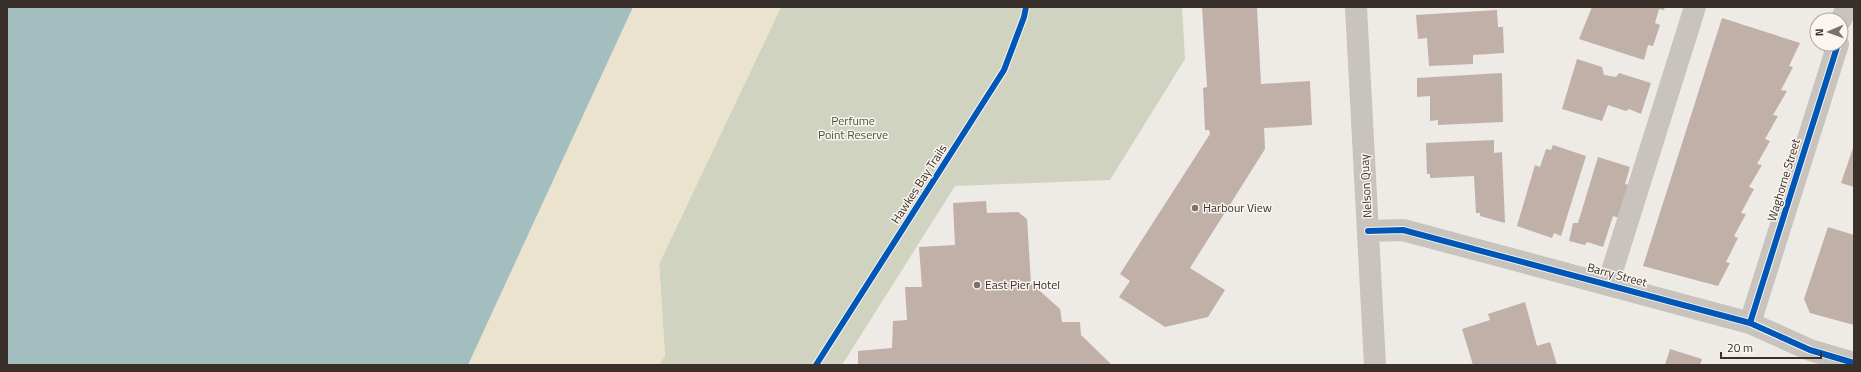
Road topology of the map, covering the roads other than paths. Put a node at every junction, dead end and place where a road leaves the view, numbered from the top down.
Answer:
1 (1356, 7) edge
2 (1695, 7) edge
3 (1835, 52) edge
4 (1368, 231) junction
5 (1608, 284) junction
6 (1750, 323) junction
7 (1854, 363) edge
8 (1375, 365) edge

1 - 4 street, Nelson Quay
2 - 5 street
3 - 6 street, Waghorne Street
4 - 5 street, Barry Street
4 - 8 street, Nelson Quay
5 - 6 street, Barry Street
6 - 7 street, Barry Street

